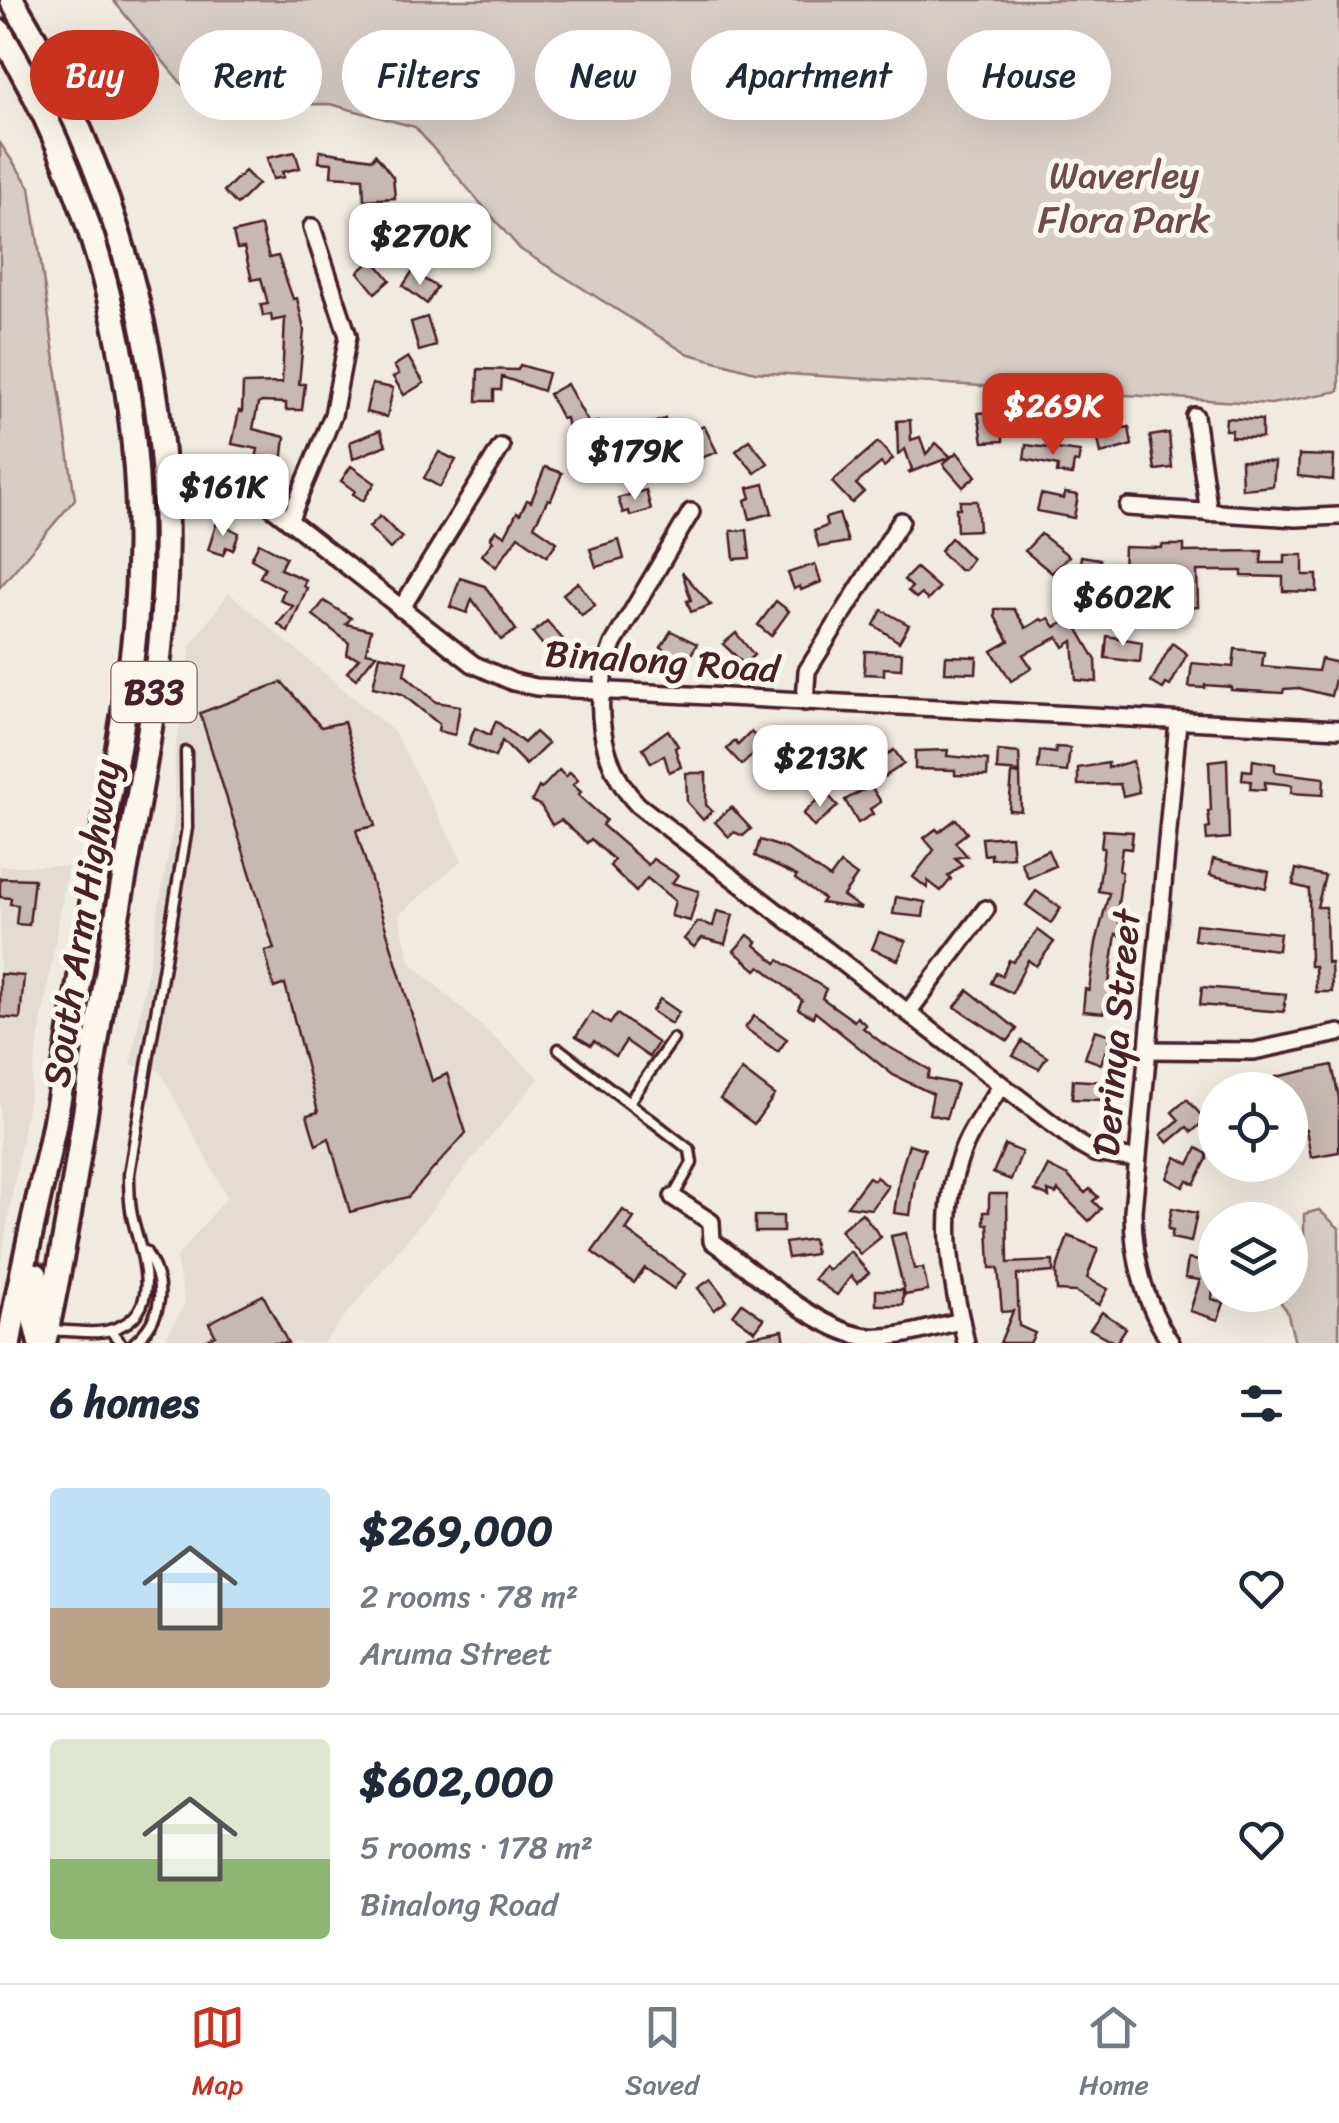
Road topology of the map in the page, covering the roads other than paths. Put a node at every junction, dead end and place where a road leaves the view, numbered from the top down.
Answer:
1 (12, 0) edge
2 (0, 32) edge
3 (312, 227) dead end
4 (1195, 416) dead end
5 (501, 448) dead end
6 (251, 492) dead end
7 (1128, 507) dead end
8 (692, 512) dead end
9 (1209, 513) junction
10 (1339, 516) edge
11 (289, 521) junction
12 (902, 521) dead end
13 (401, 608) junction
14 (600, 692) junction
15 (805, 702) junction
16 (1178, 722) junction
17 (1339, 729) edge
18 (186, 752) dead end
19 (986, 909) dead end
20 (909, 1011) junction
21 (1339, 1033) edge
22 (673, 1039) dead end
23 (559, 1049) dead end
24 (1147, 1050) junction
25 (1001, 1086) junction
26 (629, 1102) junction
27 (1136, 1158) junction
28 (42, 1187) junction
29 (674, 1196) joint
30 (140, 1244) junction
31 (961, 1320) junction
32 (110, 1330) junction
33 (40, 1340) edge
34 (9, 1343) edge
35 (120, 1343) edge
36 (134, 1343) edge
37 (966, 1343) edge
38 (1172, 1343) edge

1 - 33 main road, South Arm Highway / B33
2 - 28 main road, South Arm Highway / B33
3 - 11 street
4 - 9 street
5 - 13 street
6 - 11 street, Binalong Road
7 - 9 street
8 - 14 street
9 - 10 street
11 - 13 street, Binalong Road
12 - 15 street
13 - 14 street, Binalong Road
14 - 15 street, Binalong Road
14 - 20 street
15 - 16 street, Binalong Road
16 - 17 street, Binalong Road
16 - 24 street, Derinya Street
18 - 30 lane
19 - 20 street
20 - 25 street
21 - 24 street
22 - 26 lane
23 - 26 lane
24 - 27 street, Derinya Street
25 - 27 street
25 - 31 street
26 - 29 lane
27 - 38 street, Derinya Street
28 - 33 main road
28 - 34 main road, South Arm Highway / B33
29 - 31 street
30 - 32 lane
30 - 36 lane
31 - 37 street
32 - 33 lane
32 - 35 lane

